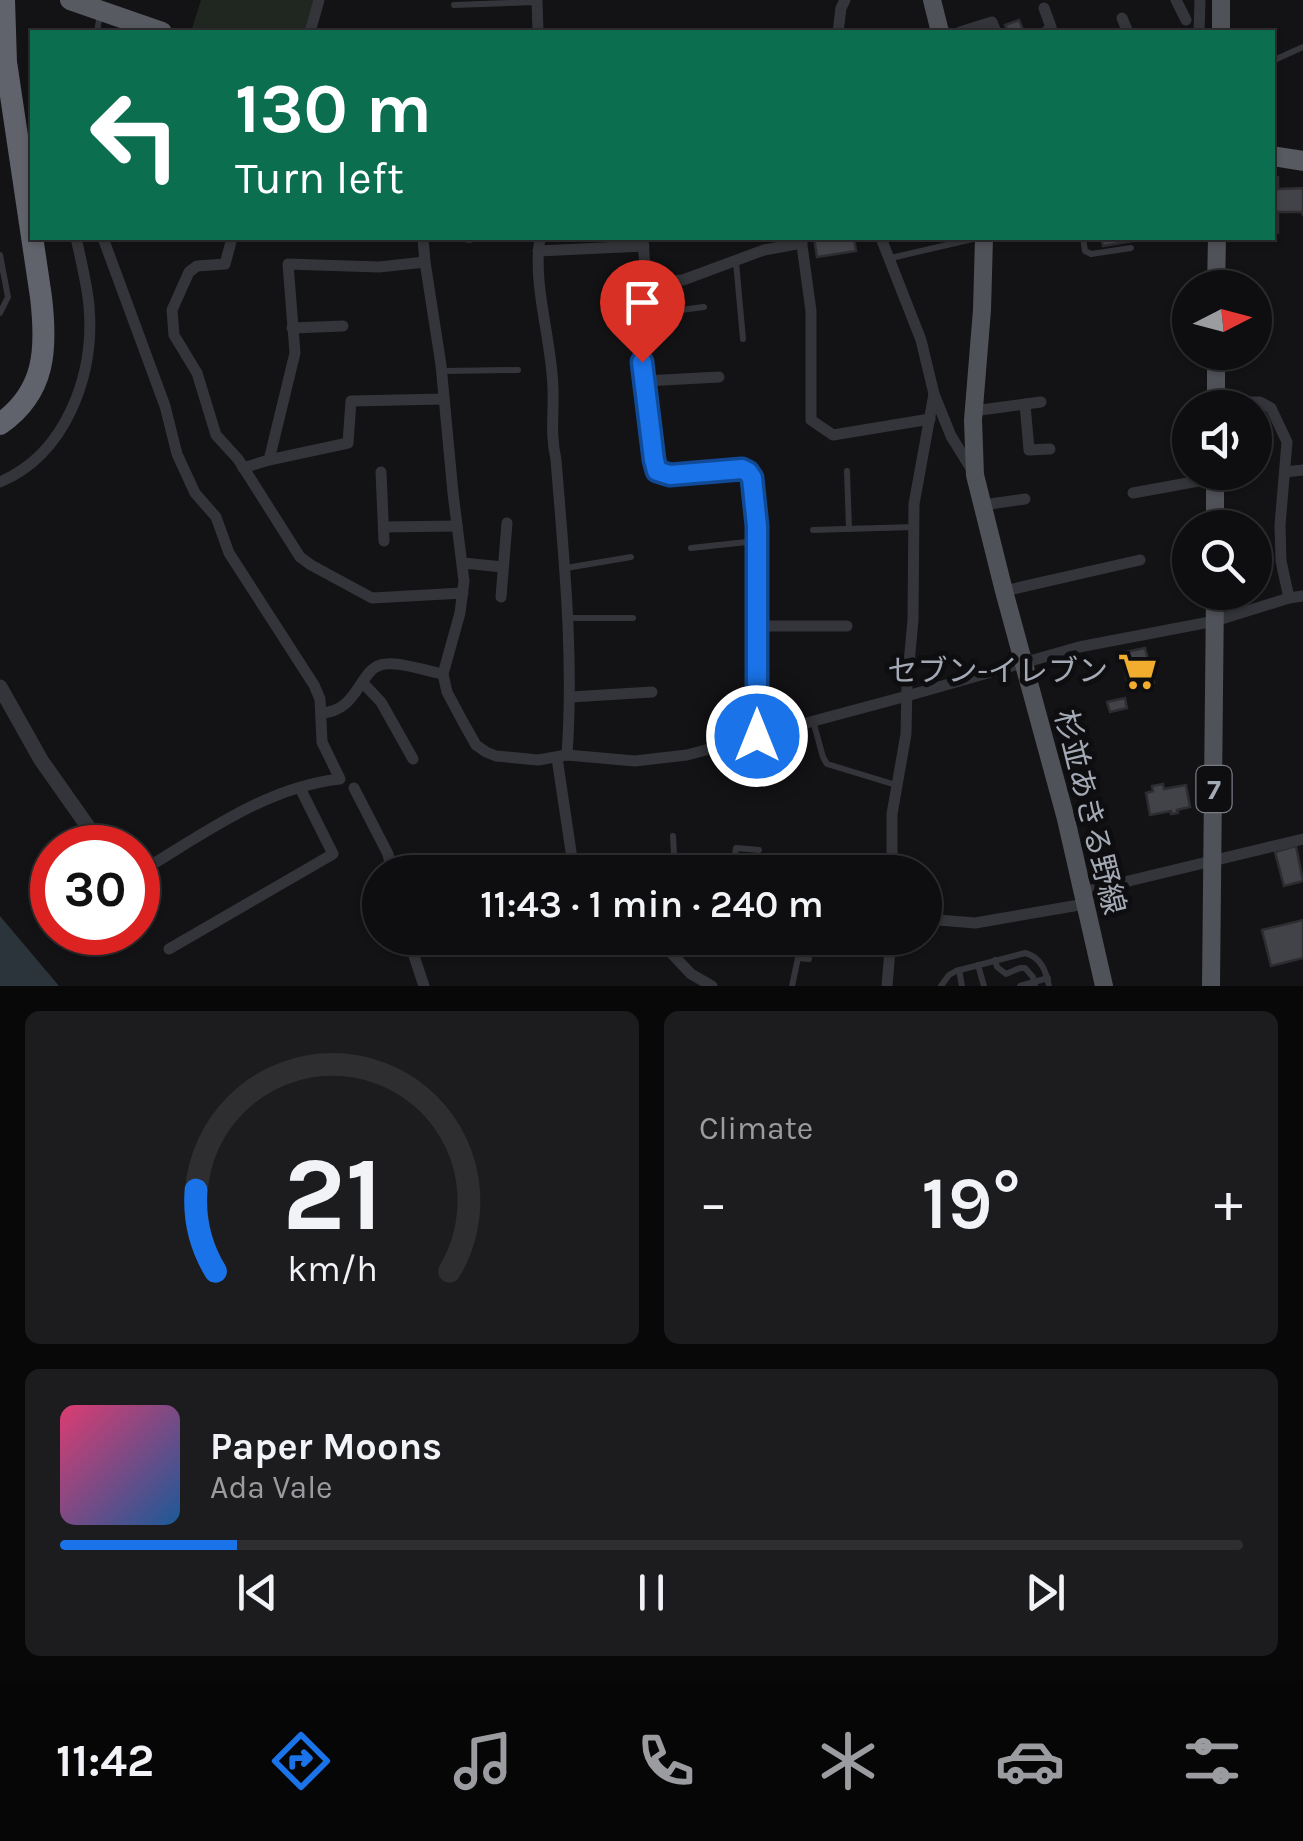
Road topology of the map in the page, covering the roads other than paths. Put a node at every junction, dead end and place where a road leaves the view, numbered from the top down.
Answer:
1 (4, 0) edge
2 (70, 0) edge
3 (319, 0) edge
4 (845, 0) edge
5 (932, 0) edge
6 (1176, 0) edge
7 (1200, 0) edge
8 (1222, 0) edge
9 (537, 1) edge
10 (454, 4) dead end
11 (1044, 8) dead end
12 (100, 10) junction
13 (1122, 18) dead end
14 (1186, 20) dead end
15 (97, 30) edge
16 (156, 30) edge
17 (311, 30) edge
18 (538, 30) edge
19 (838, 30) edge
20 (940, 30) edge
21 (966, 30) edge
22 (995, 30) edge
23 (1049, 30) edge
24 (1125, 30) edge
25 (1199, 30) edge
26 (1221, 30) edge
27 (1303, 47) edge
28 (1275, 60) edge
29 (0, 130) edge
30 (1275, 156) edge
31 (1303, 161) edge
32 (30, 223) edge
33 (33, 240) edge
34 (76, 240) edge
35 (104, 240) edge
36 (231, 240) edge
37 (424, 240) edge
38 (540, 240) edge
39 (802, 240) edge
40 (883, 240) edge
41 (971, 240) edge
42 (980, 240) edge
43 (1083, 240) edge
44 (1217, 240) edge
45 (644, 242) edge
46 (1131, 248) dead end
47 (538, 252) junction
48 (0, 255) edge
49 (890, 258) junction
50 (735, 261) junction
51 (424, 262) junction
52 (1216, 270) edge
53 (644, 282) junction
54 (704, 307) dead end
55 (0, 314) edge
56 (640, 315) junction
57 (343, 326) dead end
58 (292, 328) junction
59 (742, 339) dead end
60 (518, 370) dead end
61 (442, 371) junction
62 (719, 377) dead end
63 (645, 380) junction
64 (934, 394) junction
65 (444, 399) junction
66 (1041, 402) dead end
67 (1025, 404) junction
68 (0, 406) edge
69 (973, 411) junction
70 (1272, 412) edge
71 (930, 418) junction
72 (0, 424) edge
73 (1050, 449) dead end
74 (269, 460) junction
75 (243, 468) junction
76 (1303, 470) edge
77 (847, 471) dead end
78 (380, 472) dead end
79 (1285, 472) junction
80 (976, 475) junction
81 (0, 482) edge
82 (1172, 484) edge
83 (1133, 493) dead end
84 (1026, 499) dead end
85 (982, 506) junction
86 (507, 523) dead end
87 (457, 526) junction
88 (384, 527) junction
89 (914, 527) junction
90 (849, 529) junction
91 (813, 530) dead end
92 (384, 541) dead end
93 (756, 541) junction
94 (691, 548) dead end
95 (631, 557) dead end
96 (1140, 560) dead end
97 (463, 563) junction
98 (503, 567) junction
99 (565, 568) junction
100 (1004, 590) junction
101 (463, 593) junction
102 (1303, 596) edge
103 (501, 597) dead end
104 (1289, 598) junction
105 (1215, 610) edge
106 (569, 618) junction
107 (634, 618) dead end
108 (1215, 621) junction
109 (756, 626) junction
110 (847, 626) dead end
111 (1023, 662) junction
112 (442, 674) junction
113 (364, 683) junction
114 (0, 687) edge
115 (652, 692) dead end
116 (572, 696) junction
117 (907, 696) junction
118 (321, 713) junction
119 (814, 721) junction
120 (757, 736) junction
121 (562, 757) junction
122 (412, 759) dead end
123 (897, 785) junction
124 (300, 788) junction
125 (354, 788) dead end
126 (87, 825) edge
127 (673, 836) dead end
128 (1303, 839) edge
129 (759, 850) dead end
130 (388, 855) edge
131 (572, 855) edge
132 (674, 855) edge
133 (735, 855) edge
134 (892, 855) edge
135 (160, 859) edge
136 (1213, 861) junction
137 (1084, 898) junction
138 (942, 920) edge
139 (169, 949) dead end
140 (414, 955) edge
141 (673, 955) edge
142 (889, 955) edge
143 (809, 959) dead end
144 (995, 960) junction
145 (978, 965) junction
146 (959, 970) junction
147 (1048, 982) edge
148 (1034, 984) edge
149 (424, 986) edge
150 (712, 986) edge
151 (792, 986) edge
152 (886, 986) edge
153 (940, 986) edge
154 (962, 986) edge
155 (984, 986) edge
156 (1020, 986) edge
157 (1104, 986) edge
158 (1212, 986) edge

1 - 32 highway
2 - 12 highway
3 - 17 street
4 - 19 street
5 - 20 main road
6 - 14 street
7 - 25 street
8 - 26 main road
9 - 10 lane
9 - 18 street
11 - 23 street
12 - 15 lane
12 - 16 highway
13 - 24 street
21 - 22 street
27 - 28 lane
29 - 68 highway
30 - 31 highway
33 - 72 highway
34 - 81 street
35 - 118 street
36 - 75 street
37 - 51 street
38 - 47 street
39 - 50 street
39 - 71 street
40 - 49 street
41 - 49 lane
42 - 69 main road, 杉並あきる野線
43 - 46 lane
44 - 52 main road
45 - 47 street
45 - 53 street
47 - 99 street
48 - 55 lane
49 - 64 street
50 - 53 street
50 - 59 lane
51 - 58 street
51 - 61 street
53 - 56 street
54 - 56 lane
56 - 63 street
57 - 58 street
58 - 74 street
60 - 61 lane
61 - 65 street
62 - 63 street
63 - 93 street
64 - 71 street
64 - 80 street
65 - 74 street
65 - 87 street
66 - 67 street
67 - 69 street
67 - 73 street
69 - 80 main road, 杉並あきる野線
70 - 79 street
71 - 89 street
74 - 75 street
75 - 101 street
76 - 79 street
77 - 90 lane
78 - 88 street
79 - 104 street
80 - 85 main road, 杉並あきる野線
82 - 83 street
84 - 85 street
85 - 100 main road, 杉並あきる野線
86 - 98 street
87 - 88 street
87 - 97 street
88 - 92 street
89 - 90 lane
89 - 117 street
90 - 91 lane
93 - 94 lane
93 - 109 street
95 - 99 lane
96 - 100 street
97 - 98 street
97 - 101 street
98 - 103 street
99 - 106 street
100 - 111 main road, 杉並あきる野線
101 - 112 street
102 - 104 street
104 - 108 street
105 - 108 main road, 7
106 - 107 lane
106 - 116 street
108 - 111 street
108 - 136 main road, 7
109 - 110 street
109 - 120 street
111 - 117 street
111 - 137 main road, 杉並あきる野線
112 - 113 street
112 - 121 street
113 - 118 street
113 - 122 street
114 - 126 street
115 - 116 street
116 - 121 street
117 - 119 street
117 - 123 street
118 - 124 street
119 - 120 street
119 - 123 lane
120 - 121 street
121 - 131 street
123 - 134 street
124 - 135 street
124 - 139 street
125 - 130 street
127 - 132 lane
128 - 136 street
129 - 133 lane
136 - 137 street
136 - 158 main road, 7
137 - 138 street
137 - 157 main road, 杉並あきる野線
140 - 149 street
141 - 150 street
142 - 152 street
143 - 151 lane
144 - 145 lane
144 - 147 lane
144 - 148 lane
145 - 146 lane
145 - 155 lane
146 - 153 lane
146 - 154 lane
147 - 148 lane
148 - 156 lane

